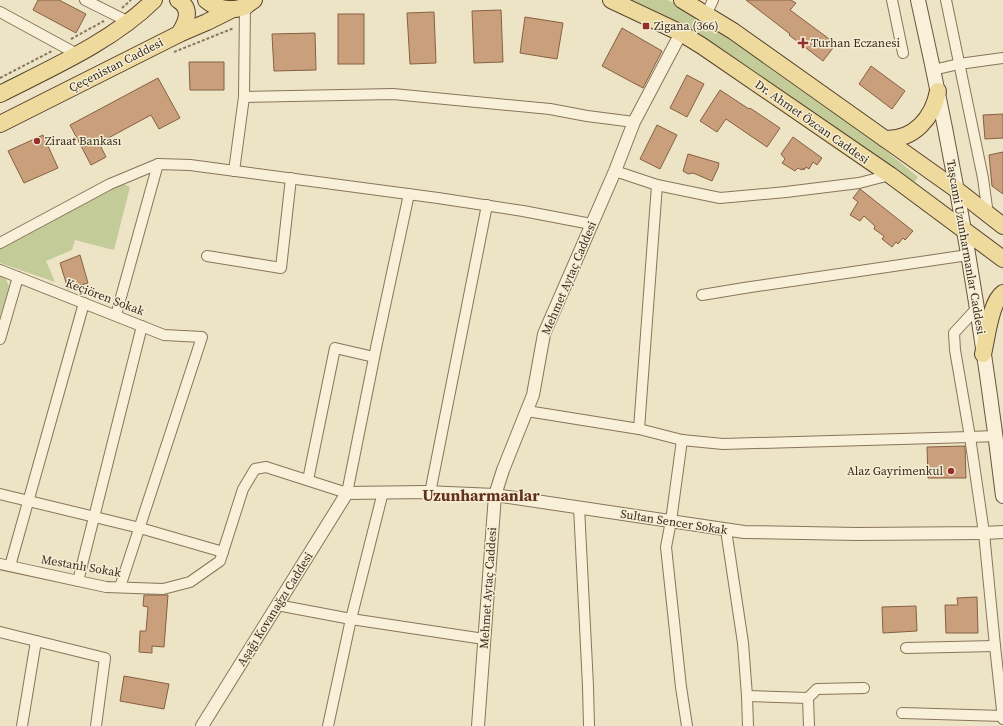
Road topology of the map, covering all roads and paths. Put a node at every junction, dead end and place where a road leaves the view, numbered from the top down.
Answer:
1 (85, 0) edge
2 (154, 0) edge
3 (178, 0) edge
4 (206, 0) edge
5 (611, 0) edge
6 (682, 0) edge
7 (713, 0) edge
8 (892, 0) edge
9 (918, 0) edge
10 (946, 0) edge
11 (244, 5) edge
12 (0, 12) edge
13 (706, 15) junction
14 (129, 22) junction
15 (681, 33) junction
16 (178, 34) junction
17 (903, 53) dead end
18 (77, 54) junction
19 (1003, 58) edge
20 (959, 64) junction
21 (934, 70) junction
22 (938, 91) junction
23 (0, 94) edge
24 (244, 97) junction
25 (634, 122) junction
26 (0, 124) edge
27 (885, 139) junction
28 (158, 164) junction
29 (234, 171) junction
30 (615, 171) junction
31 (890, 175) junction
32 (291, 178) junction
33 (657, 185) junction
34 (957, 190) junction
35 (409, 194) junction
36 (487, 205) junction
37 (988, 215) junction
38 (591, 224) junction
39 (1003, 226) edge
40 (964, 230) junction
41 (0, 243) edge
42 (968, 255) junction
43 (207, 256) dead end
44 (1003, 259) edge
45 (0, 270) edge
46 (18, 277) junction
47 (1003, 293) edge
48 (702, 295) dead end
49 (84, 302) junction
50 (977, 308) junction
51 (116, 315) junction
52 (142, 326) junction
53 (0, 338) edge
54 (984, 354) junction
55 (374, 357) junction
56 (527, 411) junction
57 (639, 430) junction
58 (996, 436) junction
59 (970, 437) junction
60 (682, 440) junction
61 (308, 480) junction
62 (384, 492) junction
63 (430, 492) junction
64 (347, 493) junction
65 (0, 494) edge
66 (495, 495) junction
67 (1003, 496) edge
68 (28, 501) junction
69 (579, 507) junction
70 (93, 518) junction
71 (671, 521) junction
72 (140, 528) junction
73 (726, 530) junction
74 (1003, 532) edge
75 (984, 533) junction
76 (223, 552) junction
77 (5, 565) edge
78 (78, 581) junction
79 (120, 587) junction
80 (277, 605) junction
81 (351, 619) junction
82 (0, 632) edge
83 (484, 639) junction
84 (36, 641) junction
85 (995, 646) junction
86 (906, 648) dead end
87 (864, 688) dead end
88 (747, 696) junction
89 (808, 698) junction
90 (902, 714) dead end
91 (1002, 716) edge
92 (1003, 719) edge
93 (22, 726) edge
94 (96, 726) edge
95 (202, 726) edge
96 (328, 726) edge
97 (478, 726) edge
98 (589, 726) edge
99 (687, 726) edge
100 (748, 726) edge
101 (809, 726) edge

1 - 14 street
2 - 14 main road
3 - 16 main road
4 - 11 main road
5 - 15 main road, Dr. Ahmet Özcan Caddesi
6 - 13 main road
7 - 13 street
8 - 17 street
9 - 21 main road, Taşcami Uzunharmanlar Caddesi
10 - 20 street
11 - 16 main road, Çeçenistan Caddesi
11 - 24 street
12 - 18 street
13 - 27 main road
14 - 18 main road
15 - 25 street, Mehmet Aytaç Caddesi
15 - 31 main road, Dr. Ahmet Özcan Caddesi
16 - 26 main road, Çeçenistan Caddesi
18 - 23 main road
19 - 20 street
20 - 21 street
20 - 37 street
21 - 22 main road, Taşcami Uzunharmanlar Caddesi
22 - 27 main road
22 - 34 main road, Taşcami Uzunharmanlar Caddesi
24 - 25 street
24 - 29 street
25 - 30 street, Mehmet Aytaç Caddesi
27 - 34 main road
28 - 29 street
28 - 41 street
28 - 51 street
29 - 32 street
30 - 33 street
30 - 38 street, Mehmet Aytaç Caddesi
31 - 33 street
31 - 40 main road, Dr. Ahmet Özcan Caddesi
32 - 35 street
32 - 43 street
33 - 57 street
34 - 37 main road
34 - 40 main road, Taşcami Uzunharmanlar Caddesi
35 - 36 street
35 - 55 street
36 - 38 street
36 - 63 street
37 - 39 main road
38 - 56 street, Mehmet Aytaç Caddesi
40 - 42 main road, Taşcami Uzunharmanlar Caddesi
40 - 44 main road, Dr. Ahmet Özcan Caddesi
42 - 48 street
42 - 50 main road, Taşcami Uzunharmanlar Caddesi
45 - 46 street, Keçiören Sokak
46 - 49 street, Keçiören Sokak
46 - 53 street
47 - 54 main road
49 - 51 street, Keçiören Sokak
49 - 68 street
50 - 54 main road, Taşcami Uzunharmanlar Caddesi
50 - 59 street
51 - 52 street, Keçiören Sokak
52 - 70 street
52 - 72 street, Keçiören Sokak
54 - 58 main road, Taşcami Uzunharmanlar Caddesi
55 - 61 street
55 - 64 street
56 - 57 street
56 - 66 street, Mehmet Aytaç Caddesi
57 - 60 street
58 - 59 street
58 - 67 main road, Taşcami Uzunharmanlar Caddesi
59 - 60 street
59 - 75 street
60 - 71 street
61 - 64 street, Mestanlı Sokak
61 - 76 street, Mestanlı Sokak
62 - 63 street, Sultan Sencer Sokak
62 - 64 street, Sultan Sencer Sokak
62 - 81 street
63 - 66 street, Sultan Sencer Sokak
64 - 80 street, Aşağı Kovanağzı Caddesi
65 - 68 street
66 - 69 street, Sultan Sencer Sokak
66 - 83 street, Mehmet Aytaç Caddesi
68 - 70 street
68 - 77 street
69 - 71 street, Sultan Sencer Sokak
69 - 98 street
70 - 72 street
70 - 78 street
71 - 73 street, Sultan Sencer Sokak
71 - 99 street
72 - 76 street
72 - 79 street
73 - 75 street, Sultan Sencer Sokak
73 - 88 street
74 - 75 street, Sultan Sencer Sokak
75 - 85 street
76 - 79 street, Mestanlı Sokak
77 - 78 street, Mestanlı Sokak
78 - 79 street, Mestanlı Sokak
80 - 81 street
80 - 95 street, Aşağı Kovanağzı Caddesi
81 - 83 street
81 - 96 street
82 - 84 street
83 - 97 street, Mehmet Aytaç Caddesi
84 - 93 street
84 - 94 street
85 - 86 street
85 - 91 street
87 - 89 street
88 - 89 street
88 - 100 street
89 - 101 street
90 - 91 street
91 - 92 street

